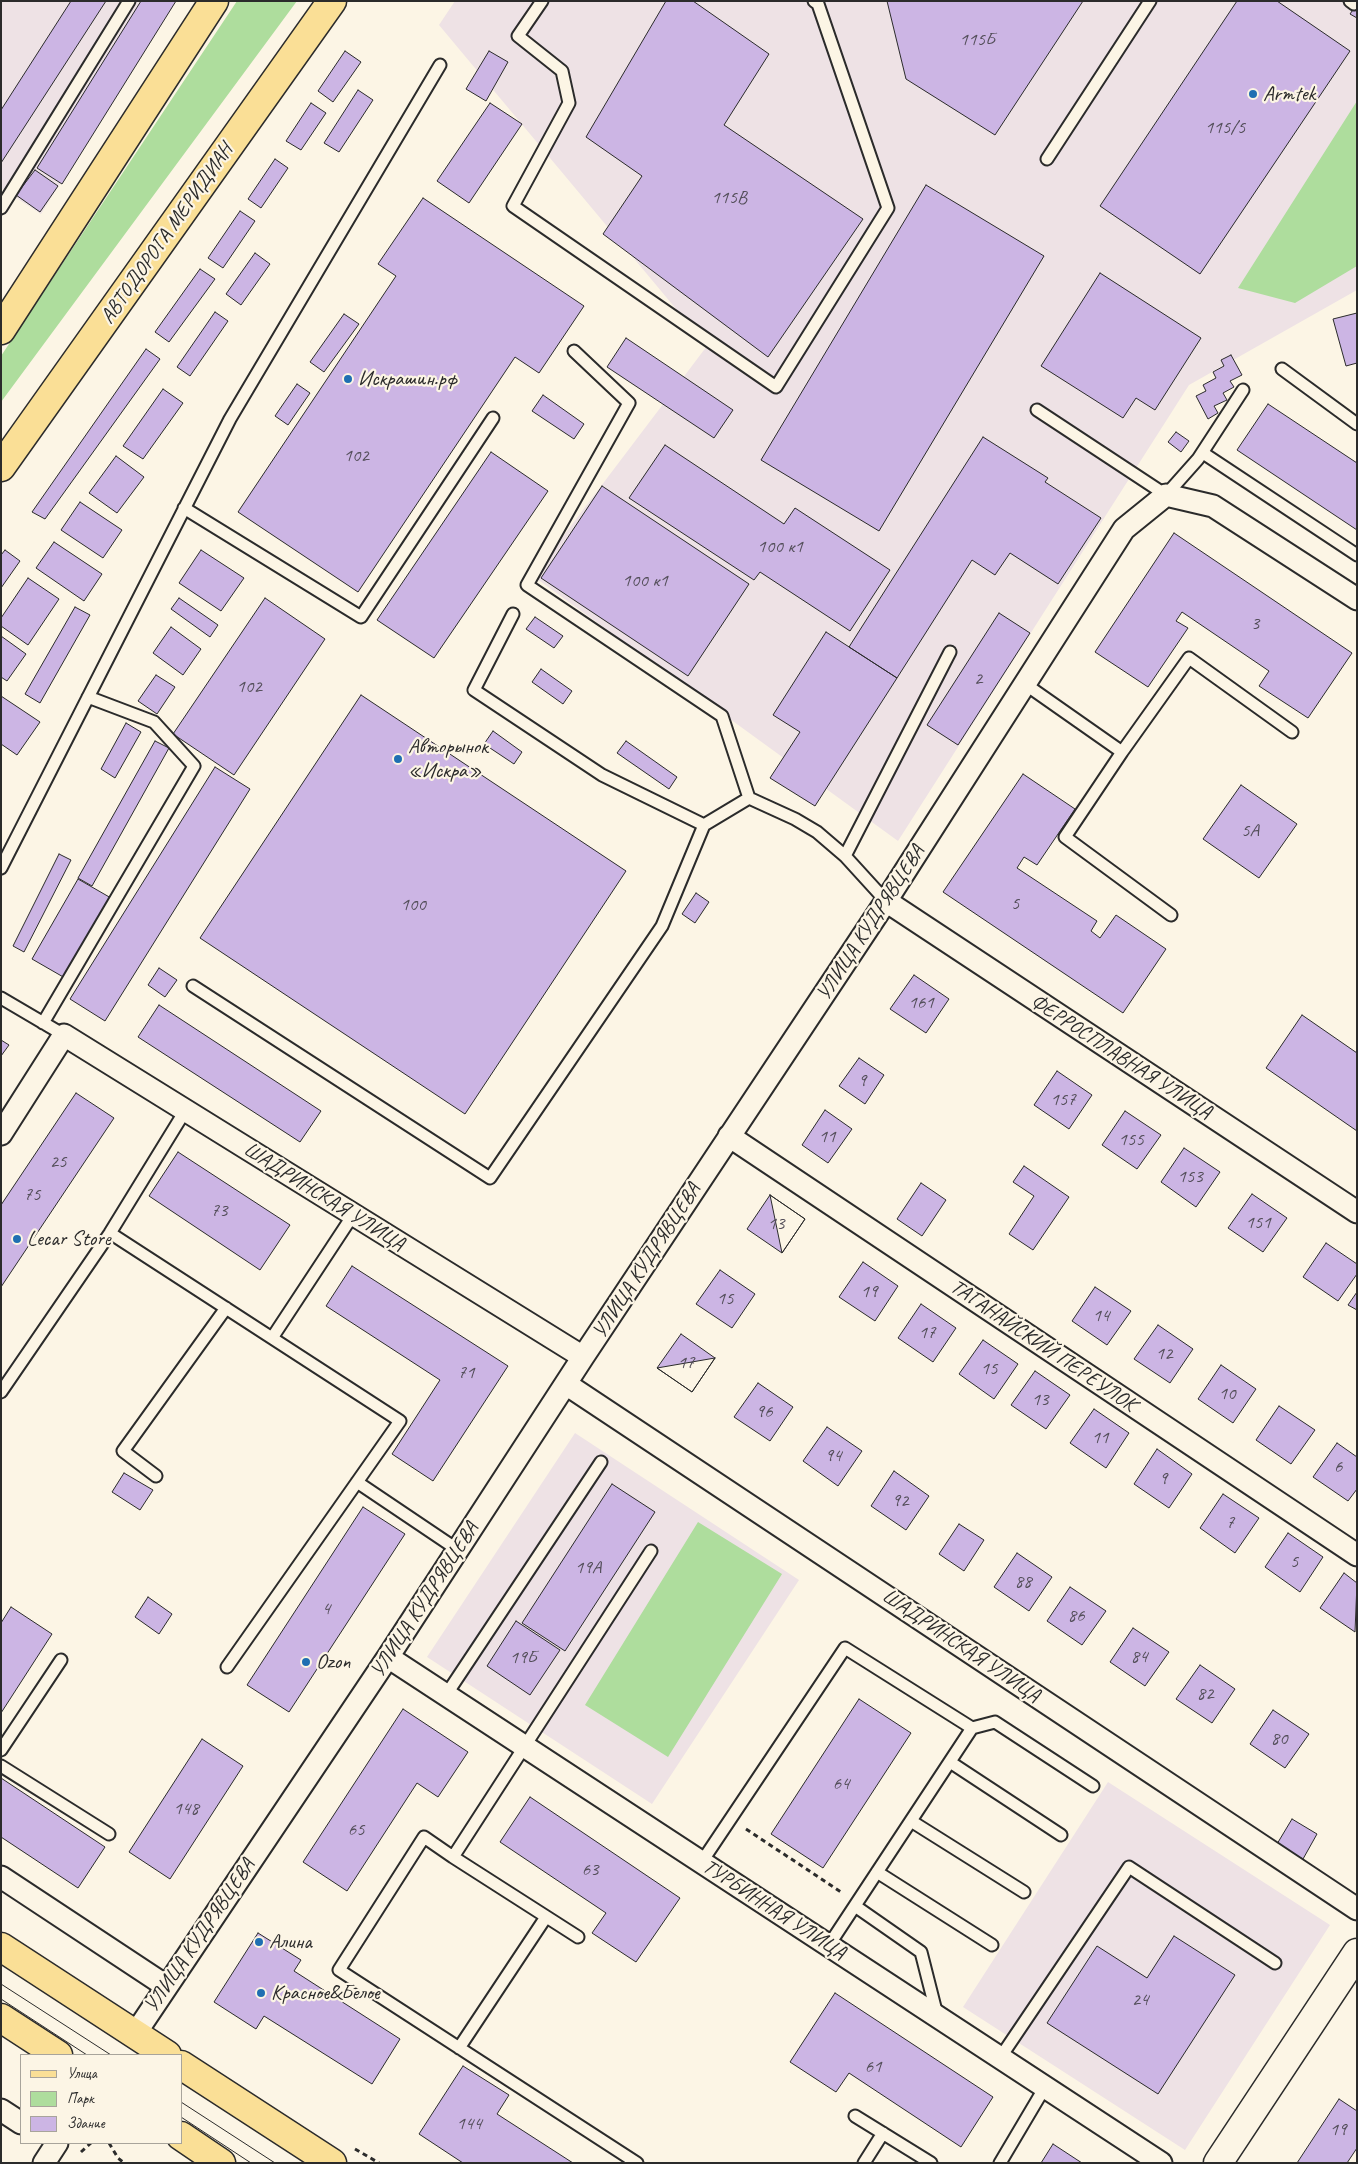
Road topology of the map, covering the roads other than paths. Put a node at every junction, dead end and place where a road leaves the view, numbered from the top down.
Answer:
1 (129, 1) edge
2 (214, 1) edge
3 (332, 1) edge
4 (542, 1) edge
5 (814, 1) edge
6 (1150, 1) edge
7 (440, 65) dead end
8 (1047, 159) dead end
9 (1, 208) edge
10 (1, 330) edge
11 (574, 351) dead end
12 (1282, 369) dead end
13 (1243, 390) dead end
14 (1036, 410) dead end
15 (493, 418) dead end
16 (1357, 424) edge
17 (1203, 453) junction
18 (1, 467) edge
19 (1166, 495) junction
20 (184, 508) junction
21 (1357, 555) edge
22 (1357, 599) edge
23 (513, 614) dead end
24 (950, 652) dead end
25 (1025, 684) junction
26 (88, 697) junction
27 (1292, 732) dead end
28 (1122, 752) junction
29 (749, 798) junction
30 (704, 825) junction
31 (845, 856) junction
32 (1, 868) edge
33 (886, 902) junction
34 (1171, 916) dead end
35 (193, 986) dead end
36 (1, 998) edge
37 (43, 1022) junction
38 (64, 1035) junction
39 (185, 1110) junction
40 (1, 1134) edge
41 (730, 1136) junction
42 (1357, 1212) edge
43 (352, 1215) junction
44 (110, 1232) junction
45 (226, 1308) junction
46 (272, 1338) junction
47 (583, 1357) junction
48 (566, 1384) junction
49 (1, 1392) edge
50 (601, 1462) dead end
51 (156, 1476) dead end
52 (357, 1482) junction
53 (458, 1550) junction
54 (651, 1551) dead end
55 (1357, 1555) edge
56 (388, 1657) junction
57 (61, 1660) dead end
58 (227, 1667) dead end
59 (446, 1695) junction
60 (972, 1728) junction
61 (524, 1747) junction
62 (1, 1750) edge
63 (950, 1762) junction
64 (1, 1766) edge
65 (1092, 1786) dead end
66 (911, 1821) junction
67 (109, 1834) dead end
68 (1061, 1834) dead end
69 (453, 1857) junction
70 (701, 1863) junction
71 (877, 1872) junction
72 (1, 1877) edge
73 (1024, 1892) dead end
74 (856, 1904) junction
75 (1357, 1909) edge
76 (546, 1917) junction
77 (578, 1937) dead end
78 (829, 1945) junction
79 (992, 1945) dead end
80 (1, 1947) edge
81 (1357, 1953) edge
82 (1275, 1963) dead end
83 (166, 1986) junction
84 (937, 2017) junction
85 (1, 2018) edge
86 (135, 2034) junction
87 (459, 2048) junction
88 (56, 2054) edge
89 (165, 2054) edge
90 (1000, 2058) junction
91 (182, 2066) edge
92 (1045, 2088) junction
93 (1, 2110) edge
94 (855, 2116) dead end
95 (20, 2122) edge
96 (883, 2133) junction
97 (182, 2137) edge
98 (221, 2163) edge
99 (332, 2163) edge
100 (638, 2163) edge
101 (864, 2163) edge
102 (931, 2163) edge
103 (1000, 2163) edge
104 (1161, 2163) edge
105 (1218, 2163) edge

1 - 9 lane
2 - 10 main road
3 - 18 main road, АВТОДОРОГА МЕРИДИАН
4 - 5 lane
6 - 8 lane
7 - 20 lane
11 - 29 lane
12 - 16 lane
13 - 17 lane
14 - 19 lane
15 - 20 lane
17 - 19 lane
17 - 21 lane
19 - 22 street
19 - 25 street, УЛИЦА КУДРЯВЦЕВА
20 - 26 lane
23 - 30 lane
24 - 31 lane
25 - 28 lane
25 - 33 street, УЛИЦА КУДРЯВЦЕВА
26 - 32 lane
26 - 37 lane
27 - 28 lane
28 - 34 lane
29 - 30 lane
29 - 31 lane
30 - 35 lane
31 - 33 lane
33 - 41 street, УЛИЦА КУДРЯВЦЕВА
33 - 42 street, ФЕРРОСПЛАВНАЯ УЛИЦА
36 - 37 lane
37 - 38 lane
38 - 39 street, ШАДРИНСКАЯ УЛИЦА
38 - 40 street
39 - 43 street, ШАДРИНСКАЯ УЛИЦА
39 - 44 lane
41 - 47 street, УЛИЦА КУДРЯВЦЕВА
41 - 55 street, ТАГАНАЙСКИЙ ПЕРЕУЛОК
43 - 46 lane
43 - 47 street, ШАДРИНСКАЯ УЛИЦА
44 - 45 lane
44 - 49 lane
45 - 46 lane
45 - 51 lane
46 - 52 lane
47 - 48 street, УЛИЦА КУДРЯВЦЕВА
48 - 53 street, УЛИЦА КУДРЯВЦЕВА
48 - 75 street, ШАДРИНСКАЯ УЛИЦА
50 - 59 lane
52 - 53 lane
52 - 58 lane
53 - 56 street, УЛИЦА КУДРЯВЦЕВА
54 - 61 lane
56 - 59 street, ТУРБИННАЯ УЛИЦА
56 - 83 street, УЛИЦА КУДРЯВЦЕВА
57 - 62 lane
59 - 61 street, ТУРБИННАЯ УЛИЦА
60 - 63 lane
60 - 65 lane
60 - 70 lane
61 - 69 lane
61 - 70 street, ТУРБИННАЯ УЛИЦА
63 - 66 lane
63 - 68 lane
64 - 67 lane
66 - 71 lane
66 - 73 lane
69 - 76 lane
69 - 87 lane
70 - 78 street, ТУРБИННАЯ УЛИЦА
71 - 74 lane
71 - 79 lane
72 - 83 street
74 - 78 lane
74 - 84 lane
76 - 77 lane
76 - 87 lane
78 - 84 street, ТУРБИННАЯ УЛИЦА
80 - 86 main road
81 - 105 street
82 - 90 lane
83 - 86 street, УЛИЦА КУДРЯВЦЕВА
84 - 90 street, ТУРБИННАЯ УЛИЦА
85 - 88 main road
86 - 89 main road
87 - 100 lane
90 - 92 street, ТУРБИННАЯ УЛИЦА
91 - 99 main road
92 - 103 lane
92 - 104 street, ТУРБИННАЯ УЛИЦА
93 - 95 street
94 - 96 lane
96 - 101 lane
96 - 102 lane
97 - 98 main road

